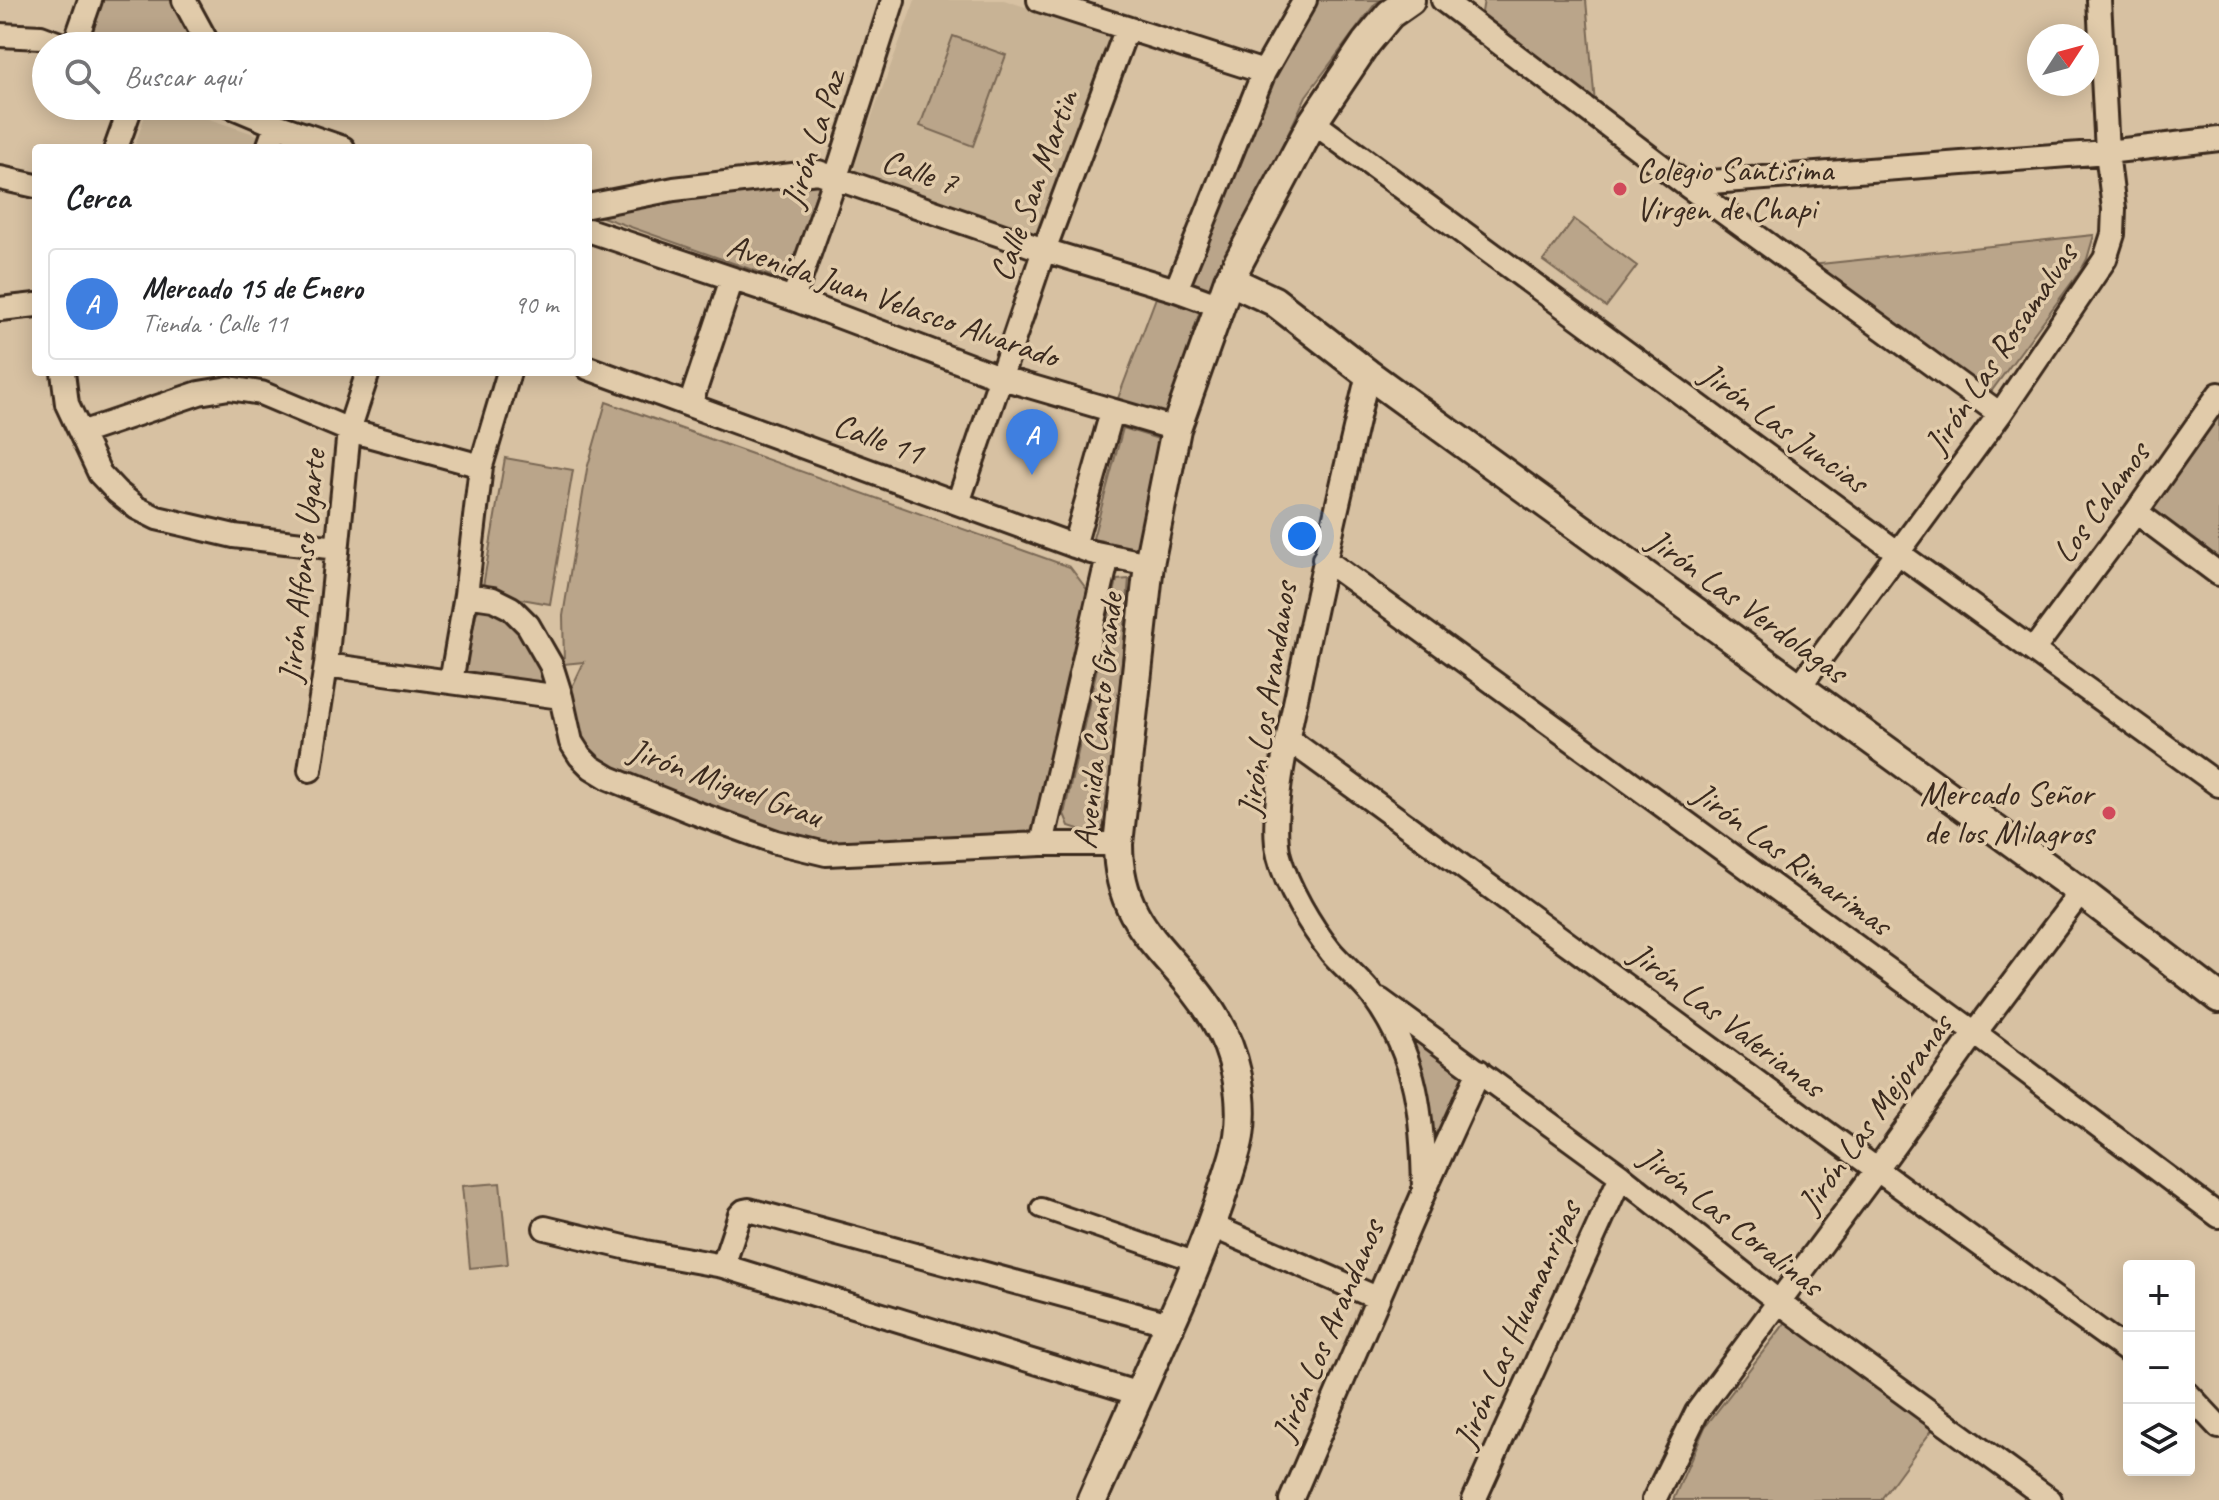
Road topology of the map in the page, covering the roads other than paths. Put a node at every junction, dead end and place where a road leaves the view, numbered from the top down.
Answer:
1 (90, 0) edge
2 (184, 0) edge
3 (893, 0) edge
4 (1039, 0) edge
5 (1305, 0) edge
6 (1410, 0) edge
7 (1443, 0) edge
8 (2099, 0) edge
9 (1127, 28) junction
10 (79, 32) edge
11 (201, 32) edge
12 (0, 35) edge
13 (32, 37) edge
14 (1264, 72) junction
15 (126, 120) edge
16 (264, 120) edge
17 (1313, 122) junction
18 (276, 125) junction
19 (2219, 139) edge
20 (117, 144) edge
21 (269, 144) edge
22 (331, 144) edge
23 (2107, 152) junction
24 (836, 177) junction
25 (0, 178) edge
26 (1685, 184) junction
27 (32, 185) edge
28 (592, 205) edge
29 (592, 231) edge
30 (1044, 250) junction
31 (732, 279) junction
32 (1176, 290) junction
33 (1225, 293) junction
34 (793, 299) junction
35 (32, 305) edge
36 (0, 309) edge
37 (592, 369) edge
38 (1368, 374) junction
39 (64, 376) edge
40 (367, 376) edge
41 (508, 376) edge
42 (1002, 378) junction
43 (2219, 394) edge
44 (690, 405) junction
45 (1112, 412) junction
46 (2000, 414) junction
47 (1176, 429) junction
48 (349, 430) junction
49 (81, 433) junction
50 (481, 466) junction
51 (958, 503) junction
52 (2136, 512) junction
53 (1074, 546) junction
54 (337, 548) junction
55 (1897, 552) junction
56 (1108, 556) junction
57 (1324, 559) junction
58 (1149, 564) junction
59 (2219, 574) edge
60 (466, 595) junction
61 (2034, 649) junction
62 (326, 665) junction
63 (451, 682) junction
64 (1799, 687) junction
65 (561, 697) junction
66 (1288, 739) junction
67 (310, 770) dead end
68 (2219, 785) edge
69 (1042, 844) junction
70 (1118, 844) junction
71 (2081, 892) junction
72 (1372, 995) junction
73 (2219, 998) edge
74 (1975, 1033) junction
75 (1479, 1071) junction
76 (1876, 1171) junction
77 (1621, 1176) junction
78 (1424, 1192) junction
79 (1041, 1208) dead end
80 (2219, 1216) edge
81 (1212, 1226) junction
82 (545, 1228) dead end
83 (1197, 1262) junction
84 (723, 1266) junction
85 (1377, 1298) junction
86 (1779, 1302) junction
87 (1170, 1324) junction
88 (2123, 1348) edge
89 (1139, 1394) junction
90 (2195, 1401) edge
91 (2219, 1427) edge
92 (1092, 1500) edge
93 (1291, 1500) edge
94 (1474, 1500) edge
95 (1654, 1500) edge
96 (2050, 1500) edge

1 - 10 street
2 - 11 street
3 - 24 street, Jirón La Paz
4 - 9 street
5 - 14 street
6 - 17 street, Avenida Canto Grande
7 - 26 street
8 - 23 street, Jirón Las Rosamalvas
9 - 14 street
9 - 30 street, Calle San Martin
12 - 13 street
14 - 32 street
15 - 20 street
16 - 18 street
17 - 33 street, Avenida Canto Grande
17 - 55 street, Jirón Las Juncias
18 - 21 street
18 - 22 street
19 - 23 street
23 - 26 street
23 - 46 street, Jirón Las Rosamalvas
24 - 28 street, Calle 7
24 - 30 street, Calle 7
24 - 34 street, Jirón La Paz
25 - 27 street
26 - 46 street
29 - 31 street, Avenida Juan Velasco Alvarado
30 - 32 street, Calle 7
30 - 42 street, Calle San Martin
31 - 34 street, Avenida Juan Velasco Alvarado
31 - 44 street
32 - 33 street, Calle 7
33 - 38 street, Jirón Las Verdolagas
33 - 47 street, Avenida Canto Grande
34 - 42 street, Avenida Juan Velasco Alvarado
35 - 36 street
37 - 44 street, Calle 11
38 - 57 street, Jirón Los Arandanos
38 - 64 street, Jirón Las Verdolagas
39 - 49 street
40 - 48 street, Jirón Alfonso Ugarte
41 - 50 street
42 - 45 street, Avenida Juan Velasco Alvarado
42 - 51 street, Calle San Martin
43 - 52 street, Los Calamos
44 - 51 street, Calle 11
45 - 47 street, Avenida Juan Velasco Alvarado
45 - 53 street
46 - 55 street, Jirón Las Rosamalvas
47 - 58 street, Avenida Canto Grande
48 - 49 street
48 - 50 street
48 - 54 street, Jirón Alfonso Ugarte
49 - 54 street
50 - 60 street
51 - 53 street, Calle 11
52 - 59 street
52 - 61 street, Los Calamos
53 - 56 street, Calle 11
54 - 62 street, Jirón Alfonso Ugarte
55 - 61 street, Jirón Las Juncias
55 - 64 street, Jirón Las Rosamalvas
56 - 58 street, Calle 11
56 - 69 street
57 - 66 street, Jirón Los Arandanos
57 - 74 street, Jirón Las Rimarimas
58 - 70 street, Avenida Canto Grande
60 - 63 street
60 - 65 street, Jirón Miguel Grau
61 - 68 street, Jirón Las Juncias
62 - 63 street
62 - 67 street, Jirón Alfonso Ugarte
63 - 65 street
64 - 71 street, Jirón Las Verdolagas
65 - 69 street, Jirón Miguel Grau
66 - 72 street, Jirón Los Arandanos
66 - 76 street, Jirón Las Valerianas
69 - 70 street, Jirón Miguel Grau
70 - 81 street, Avenida Canto Grande
71 - 73 street, Jirón Las Verdolagas
71 - 74 street, Jirón Las Mejoranas
72 - 75 street, Jirón Las Coralinas
72 - 78 street, Jirón Los Arandanos
74 - 76 street, Jirón Las Mejoranas
74 - 80 street, Jirón Las Rimarimas
75 - 77 street, Jirón Las Coralinas
75 - 78 street
76 - 86 street, Jirón Las Mejoranas
76 - 88 street, Jirón Las Valerianas
77 - 86 street, Jirón Las Coralinas
77 - 94 street, Jirón Las Huamanripas
78 - 85 street, Jirón Los Arandanos
79 - 83 street
81 - 83 street, Avenida Canto Grande
81 - 85 street
82 - 84 street
83 - 87 street, Avenida Canto Grande
84 - 87 street
84 - 89 street
85 - 93 street, Jirón Los Arandanos
86 - 95 street, Jirón Las Mejoranas
86 - 96 street, Jirón Las Coralinas
87 - 89 street, Avenida Canto Grande
89 - 92 street, Avenida Canto Grande
90 - 91 street

